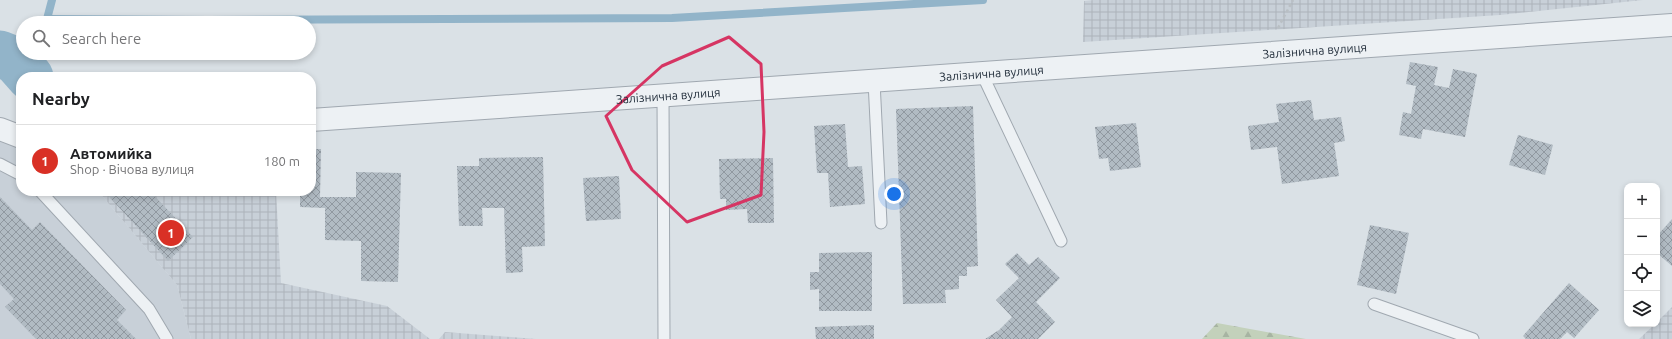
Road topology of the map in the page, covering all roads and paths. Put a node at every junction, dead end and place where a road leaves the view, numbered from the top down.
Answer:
1 (1672, 25) edge
2 (982, 74) junction
3 (874, 81) junction
4 (663, 96) junction
5 (316, 120) edge
6 (0, 130) edge
7 (16, 135) edge
8 (0, 164) edge
9 (16, 172) edge
10 (45, 196) edge
11 (881, 222) dead end
12 (1061, 241) dead end
13 (1374, 304) dead end
14 (167, 339) edge
15 (664, 339) edge
16 (1473, 339) edge

1 - 2 street, Залізнична вулиця
2 - 3 street, Залізнична вулиця
2 - 12 lane
3 - 4 street, Залізнична вулиця
3 - 11 lane
4 - 5 street, Залізнична вулиця
4 - 15 lane
6 - 7 street
8 - 9 lane
10 - 14 lane
13 - 16 lane

